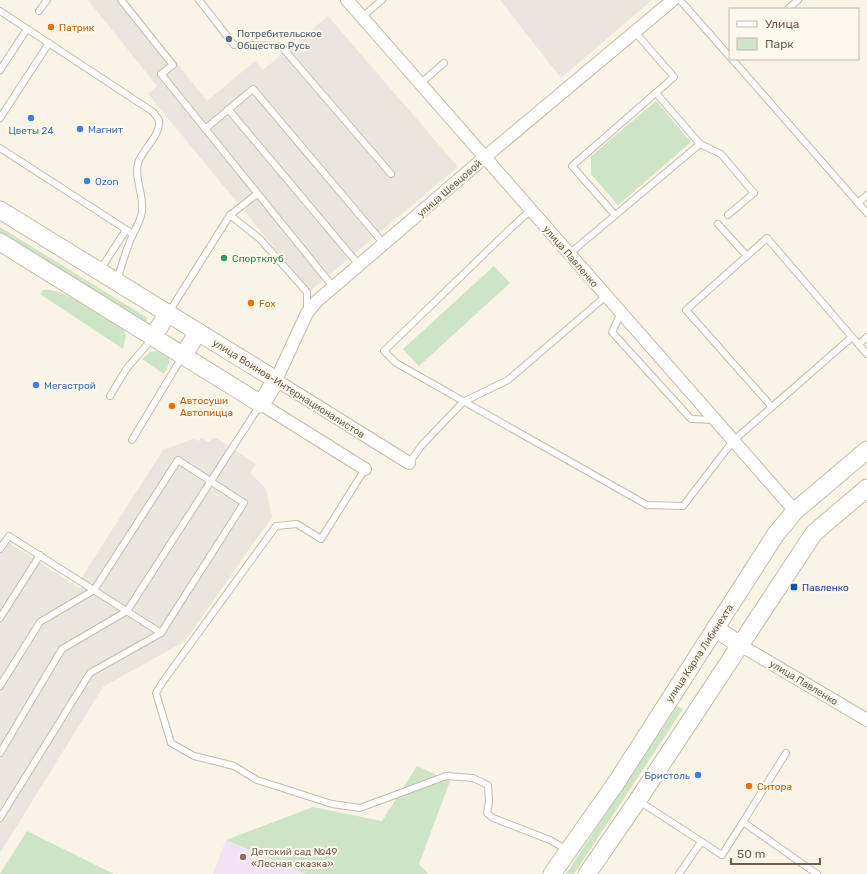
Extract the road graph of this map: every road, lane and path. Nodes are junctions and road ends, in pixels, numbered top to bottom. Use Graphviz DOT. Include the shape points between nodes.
graph roads {
  1 [pos="47,0"];
  2 [pos="121,0"];
  3 [pos="199,0"];
  4 [pos="347,0"];
  5 [pos="382,0"];
  6 [pos="673,0"];
  7 [pos="680,0"];
  8 [pos="798,0"];
  9 [pos="789,8"];
  10 [pos="0,11"];
  11 [pos="39,11"];
  12 [pos="362,17"];
  13 [pos="27,29"];
  14 [pos="635,32"];
  15 [pos="49,43"];
  16 [pos="729,56"];
  17 [pos="733,60"];
  18 [pos="444,64"];
  19 [pos="0,70"];
  20 [pos="420,84"];
  21 [pos="656,93"];
  22 [pos="228,109"];
  23 [pos="0,118"];
  24 [pos="206,128"];
  25 [pos="700,144"];
  26 [pos="0,148"];
  27 [pos="485,157"];
  28 [pos="392,174"];
  29 [pos="257,194"];
  30 [pos="867,195"];
  31 [pos="858,203"];
  32 [pos="0,210"];
  33 [pos="531,210"];
  34 [pos="867,213"];
  35 [pos="230,215"];
  36 [pos="615,215"];
  37 [pos="728,215"];
  38 [pos="718,224"];
  39 [pos="126,230"];
  40 [pos="133,234"];
  41 [pos="0,242"];
  42 [pos="384,244"];
  43 [pos="569,254"];
  44 [pos="746,256"];
  45 [pos="359,265"];
  46 [pos="99,271"];
  47 [pos="117,282"];
  48 [pos="334,288"];
  49 [pos="606,296"];
  50 [pos="307,313"];
  51 [pos="621,313"];
  52 [pos="168,314"];
  53 [pos="198,332"];
  54 [pos="153,337"];
  55 [pos="852,337"];
  56 [pos="867,337"];
  57 [pos="859,344"];
  58 [pos="867,354"];
  59 [pos="183,356"];
  60 [pos="276,380"];
  61 [pos="110,396"];
  62 [pos="463,402"];
  63 [pos="261,404"];
  64 [pos="772,407"];
  65 [pos="715,420"];
  66 [pos="132,440"];
  67 [pos="733,441"];
  68 [pos="867,450"];
  69 [pos="410,463"];
  70 [pos="365,469"];
  71 [pos="211,481"];
  72 [pos="867,488"];
  73 [pos="795,511"];
  74 [pos="0,549"];
  75 [pos="40,555"];
  76 [pos="94,590"];
  77 [pos="127,611"];
  78 [pos="0,618"];
  79 [pos="715,628"];
  80 [pos="161,633"];
  81 [pos="740,645"];
  82 [pos="0,686"];
  83 [pos="867,720"];
  84 [pos="0,753"];
  85 [pos="786,753"];
  86 [pos="638,800"];
  87 [pos="0,818"];
  88 [pos="743,822"];
  89 [pos="701,842"];
  90 [pos="568,851"];
  91 [pos="552,874"];
  92 [pos="587,874"];
  93 [pos="679,874"];
  94 [pos="817,874"];
  1 -- 11 [label="lane"];
  2 -- 24 [label="lane" via="173,65 161,74"];
  3 -- 28 [label="lane" via="234,45 281,46"];
  4 -- 12 [label="street, улица Павленко"];
  5 -- 12 [label="lane"];
  6 -- 14 [label="street, улица Шевцовой"];
  7 -- 16 [label="lane"];
  8 -- 9 [label="lane"];
  10 -- 13 [label="lane"];
  12 -- 20 [label="street, улица Павленко"];
  13 -- 15 [label="lane"];
  13 -- 19 [label="lane"];
  14 -- 21 [label="lane" via="674,77"];
  14 -- 27 [label="street, улица Шевцовой"];
  15 -- 23 [label="lane"];
  15 -- 40 [label="lane" via="153,112 159,120 158,130 138,164 137,176 142,209"];
  17 -- 31 [label="lane"];
  18 -- 20 [label="lane"];
  20 -- 27 [label="street, улица Павленко"];
  21 -- 25 [label="lane"];
  21 -- 36 [label="lane" via="572,166"];
  22 -- 24 [label="lane"];
  22 -- 42 [label="lane" via="253,89"];
  22 -- 45 [label="lane"];
  24 -- 29 [label="lane"];
  25 -- 36 [label="lane"];
  25 -- 37 [label="lane" via="721,154 754,193"];
  26 -- 39 [label="lane"];
  27 -- 33 [label="street, улица Павленко"];
  27 -- 42 [label="street, улица Шевцовой"];
  29 -- 35 [label="lane"];
  29 -- 48 [label="lane"];
  30 -- 31 [label="lane"];
  31 -- 34 [label="lane"];
  32 -- 46 [label="main road, улица Воинов-Интернационалистов"];
  33 -- 43 [label="street, улица Павленко"];
  33 -- 62 [label="lane" via="384,351 396,364"];
  35 -- 50 [label="lane" via="260,239 307,292"];
  35 -- 52 [label="lane"];
  36 -- 43 [label="lane"];
  38 -- 44 [label="lane"];
  39 -- 40 [label="lane"];
  39 -- 46 [label="lane"];
  40 -- 47 [label="lane"];
  41 -- 54 [label="main road"];
  42 -- 45 [label="street, улица Шевцовой"];
  43 -- 49 [label="street, улица Павленко"];
  44 -- 55 [label="lane" via="767,238"];
  44 -- 64 [label="lane" via="686,310"];
  45 -- 48 [label="street, улица Шевцовой"];
  46 -- 47 [label="main road, улица Воинов-Интернационалистов"];
  47 -- 52 [label="main road, улица Воинов-Интернационалистов"];
  48 -- 50 [label="street, улица Шевцовой" via="317,301"];
  49 -- 51 [label="street, улица Павленко"];
  49 -- 62 [label="lane" via="508,380"];
  50 -- 60 [label="street, улица Шевцовой"];
  51 -- 65 [label="street, улица Павленко"];
  51 -- 65 [label="lane" via="612,332 691,419"];
  52 -- 53 [label="main road, улица Воинов-Интернационалистов"];
  52 -- 54 [label="main road"];
  53 -- 59 [label="main road"];
  53 -- 60 [label="main road, улица Воинов-Интернационалистов"];
  54 -- 59 [label="main road"];
  54 -- 61 [label="lane" via="127,368"];
  55 -- 57 [label="lane"];
  55 -- 64 [label="lane"];
  56 -- 57 [label="lane"];
  57 -- 58 [label="lane"];
  59 -- 63 [label="main road"];
  59 -- 66 [label="lane"];
  60 -- 63 [label="main road, улица Шевцовой"];
  60 -- 69 [label="street, улица Воинов-Интернационалистов"];
  62 -- 67 [label="lane" via="647,505 683,506"];
  62 -- 69 [label="lane" via="422,445"];
  63 -- 70 [label="street"];
  63 -- 71 [label="lane"];
  64 -- 67 [label="lane"];
  65 -- 67 [label="street, улица Павленко"];
  67 -- 73 [label="street, улица Павленко"];
  68 -- 73 [label="main road, улица Карла Либкнехта"];
  70 -- 90 [label="lane" via="321,538 297,524 276,526 162,683 156,693 171,743 194,756 234,766 257,780 332,804 360,808 446,776 473,778 488,785 487,813 493,818 550,840"];
  71 -- 76 [label="lane" via="178,460"];
  71 -- 77 [label="lane"];
  71 -- 80 [label="lane" via="244,503"];
  72 -- 81 [label="main road" via="814,533"];
  73 -- 79 [label="main road, улица Карла Либкнехта" via="776,534"];
  74 -- 75 [label="lane" via="9,536"];
  75 -- 76 [label="lane"];
  75 -- 78 [label="lane"];
  76 -- 77 [label="lane"];
  76 -- 82 [label="lane" via="40,622"];
  77 -- 80 [label="lane"];
  77 -- 84 [label="lane" via="62,649"];
  79 -- 81 [label="main road"];
  79 -- 90 [label="main road, улица Карла Либкнехта" via="616,783"];
  80 -- 87 [label="lane" via="90,673"];
  81 -- 83 [label="street, улица Павленко"];
  81 -- 86 [label="main road"];
  85 -- 88 [label="lane"];
  86 -- 89 [label="lane"];
  86 -- 92 [label="main road"];
  88 -- 89 [label="lane" via="722,855"];
  88 -- 94 [label="lane"];
  89 -- 93 [label="lane"];
  90 -- 91 [label="main road, улица Карла Либкнехта"];
}
